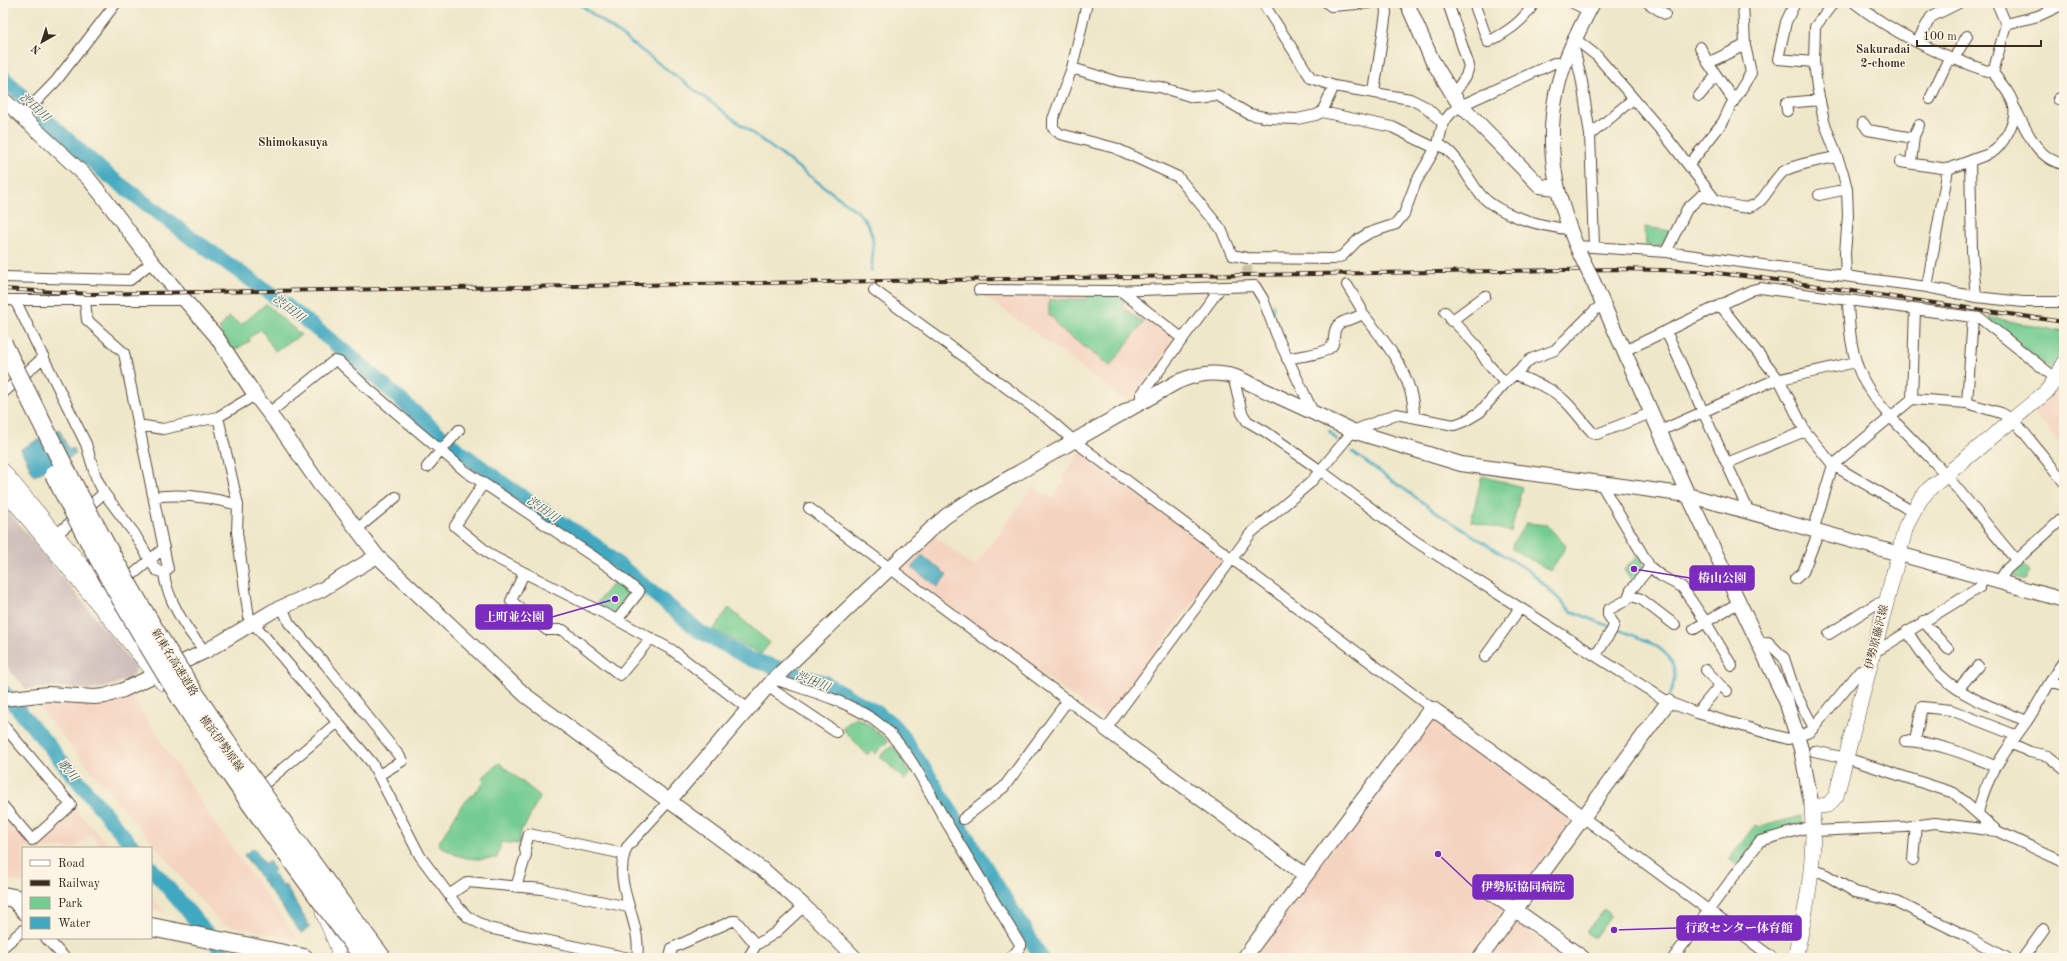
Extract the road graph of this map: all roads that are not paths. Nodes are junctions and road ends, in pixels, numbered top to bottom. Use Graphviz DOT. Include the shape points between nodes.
graph roads {
  1 [pos="116,3"];
  2 [pos="1087,3"];
  3 [pos="1263,3"];
  4 [pos="1327,3"];
  5 [pos="1370,3"];
  6 [pos="1385,3"];
  7 [pos="1407,3"];
  8 [pos="1448,3"];
  9 [pos="1474,3"];
  10 [pos="1534,3"];
  11 [pos="1573,3"];
  12 [pos="1743,3"];
  13 [pos="1795,3"];
  14 [pos="1833,3"];
  15 [pos="1855,3"];
  16 [pos="1959,3"];
  17 [pos="1997,3"];
  18 [pos="1654,4"];
  19 [pos="2062,4"];
  20 [pos="1591,7"];
  21 [pos="1665,14"];
  22 [pos="2006,24"];
  23 [pos="1967,36"];
  24 [pos="1916,42"];
  25 [pos="1573,44"];
  26 [pos="1745,46"];
  27 [pos="1700,47"];
  28 [pos="1951,59"];
  29 [pos="1708,62"];
  30 [pos="1814,62"];
  31 [pos="1565,63"];
  32 [pos="1072,68"];
  33 [pos="1993,73"];
  34 [pos="1716,76"];
  35 [pos="1334,86"];
  36 [pos="1374,92"];
  37 [pos="1699,96"];
  38 [pos="3,99"];
  39 [pos="1633,99"];
  40 [pos="1930,99"];
  41 [pos="1456,100"];
  42 [pos="1820,100"];
  43 [pos="1734,101"];
  44 [pos="1786,103"];
  45 [pos="2015,108"];
  46 [pos="1322,112"];
  47 [pos="23,115"];
  48 [pos="1885,122"];
  49 [pos="1443,123"];
  50 [pos="1863,123"];
  51 [pos="1919,125"];
  52 [pos="1883,133"];
  53 [pos="1590,135"];
  54 [pos="1913,138"];
  55 [pos="1436,146"];
  56 [pos="1836,157"];
  57 [pos="1970,161"];
  58 [pos="1900,162"];
  59 [pos="1911,163"];
  60 [pos="2064,163"];
  61 [pos="1689,165"];
  62 [pos="1948,169"];
  63 [pos="1556,188"];
  64 [pos="1847,189"];
  65 [pos="1819,195"];
  66 [pos="1714,198"];
  67 [pos="1569,229"];
  68 [pos="1594,246"];
  69 [pos="1579,250"];
  70 [pos="1666,252"];
  71 [pos="152,262"];
  72 [pos="4,275"];
  73 [pos="1846,276"];
  74 [pos="1347,285"];
  75 [pos="1221,287"];
  76 [pos="1927,288"];
  77 [pos="874,290"];
  78 [pos="979,290"];
  79 [pos="1121,291"];
  80 [pos="1485,296"];
  81 [pos="1976,297"];
  82 [pos="3,300"];
  83 [pos="15,300"];
  84 [pos="186,300"];
  85 [pos="85,301"];
  86 [pos="1848,301"];
  87 [pos="2064,302"];
  88 [pos="1603,305"];
  89 [pos="1720,305"];
  90 [pos="1915,310"];
  91 [pos="1362,313"];
  92 [pos="1973,317"];
  93 [pos="1666,331"];
  94 [pos="1183,339"];
  95 [pos="3,344"];
  96 [pos="1624,351"];
  97 [pos="44,357"];
  98 [pos="1287,359"];
  99 [pos="1856,362"];
  100 [pos="2064,364"];
  101 [pos="3,372"];
  102 [pos="1515,374"];
  103 [pos="1236,377"];
  104 [pos="1780,381"];
  105 [pos="2060,382"];
  106 [pos="1505,383"];
  107 [pos="3,392"];
  108 [pos="255,396"];
  109 [pos="1912,399"];
  110 [pos="1143,402"];
  111 [pos="1967,403"];
  112 [pos="1313,412"];
  113 [pos="1704,412"];
  114 [pos="269,413"];
  115 [pos="1651,413"];
  116 [pos="1414,416"];
  117 [pos="1892,416"];
  118 [pos="218,417"];
  119 [pos="2014,420"];
  120 [pos="138,424"];
  121 [pos="459,430"];
  122 [pos="1353,431"];
  123 [pos="1660,431"];
  124 [pos="1805,431"];
  125 [pos="1074,441"];
  126 [pos="443,450"];
  127 [pos="1728,464"];
  128 [pos="1833,465"];
  129 [pos="428,467"];
  130 [pos="3,471"];
  131 [pos="1321,471"];
  132 [pos="1946,476"];
  133 [pos="1600,482"];
  134 [pos="2064,482"];
  135 [pos="483,484"];
  136 [pos="3,488"];
  137 [pos="104,493"];
  138 [pos="1688,495"];
  139 [pos="154,497"];
  140 [pos="396,497"];
  141 [pos="238,506"];
  142 [pos="809,508"];
  143 [pos="1750,512"];
  144 [pos="1913,512"];
  145 [pos="2064,517"];
  146 [pos="357,529"];
  147 [pos="1815,532"];
  148 [pos="56,535"];
  149 [pos="164,548"];
  150 [pos="1897,554"];
  151 [pos="377,556"];
  152 [pos="1231,558"];
  153 [pos="150,560"];
  154 [pos="2016,561"];
  155 [pos="1650,567"];
  156 [pos="889,568"];
  157 [pos="164,573"];
  158 [pos="524,573"];
  159 [pos="1983,578"];
  160 [pos="1795,579"];
  161 [pos="1998,582"];
  162 [pos="1629,595"];
  163 [pos="108,596"];
  164 [pos="2064,600"];
  165 [pos="1885,602"];
  166 [pos="1738,603"];
  167 [pos="282,607"];
  168 [pos="1520,608"];
  169 [pos="617,620"];
  170 [pos="1705,621"];
  171 [pos="1922,621"];
  172 [pos="252,624"];
  173 [pos="1675,625"];
  174 [pos="1694,629"];
  175 [pos="1907,632"];
  176 [pos="1829,634"];
  177 [pos="651,638"];
  178 [pos="200,645"];
  179 [pos="1759,646"];
  180 [pos="1873,648"];
  181 [pos="1948,649"];
  182 [pos="1596,655"];
  183 [pos="1485,657"];
  184 [pos="2064,661"];
  185 [pos="1732,666"];
  186 [pos="1978,666"];
  187 [pos="1706,670"];
  188 [pos="163,672"];
  189 [pos="1867,673"];
  190 [pos="773,680"];
  191 [pos="2052,682"];
  192 [pos="2064,685"];
  193 [pos="1959,688"];
  194 [pos="3,699"];
  195 [pos="1068,700"];
  196 [pos="1668,702"];
  197 [pos="748,708"];
  198 [pos="1433,709"];
  199 [pos="1698,712"];
  200 [pos="2027,721"];
  201 [pos="338,722"];
  202 [pos="3,725"];
  203 [pos="1813,726"];
  204 [pos="1106,729"];
  205 [pos="836,732"];
  206 [pos="1798,736"];
  207 [pos="2013,739"];
  208 [pos="1814,751"];
  209 [pos="1846,758"];
  210 [pos="1995,766"];
  211 [pos="2064,769"];
  212 [pos="379,775"];
  213 [pos="256,791"];
  214 [pos="669,800"];
  215 [pos="3,806"];
  216 [pos="1812,807"];
  217 [pos="1978,813"];
  218 [pos="1584,818"];
  219 [pos="963,819"];
  220 [pos="1916,825"];
  221 [pos="1814,828"];
  222 [pos="1997,831"];
  223 [pos="624,854"];
  224 [pos="1913,860"];
  225 [pos="2064,862"];
  226 [pos="1812,870"];
  227 [pos="1305,875"];
  228 [pos="1483,886"];
  229 [pos="516,887"];
  230 [pos="449,895"];
  231 [pos="9,896"];
  232 [pos="804,906"];
  233 [pos="628,907"];
  234 [pos="1516,909"];
  235 [pos="1709,910"];
  236 [pos="22,913"];
  237 [pos="152,927"];
  238 [pos="2044,929"];
  239 [pos="22,931"];
  240 [pos="47,939"];
  241 [pos="756,945"];
  242 [pos="3,947"];
  243 [pos="65,958"];
  244 [pos="304,958"];
  245 [pos="338,958"];
  246 [pos="352,958"];
  247 [pos="364,958"];
  248 [pos="382,958"];
  249 [pos="629,958"];
  250 [pos="637,958"];
  251 [pos="670,958"];
  252 [pos="748,958"];
  253 [pos="855,958"];
  254 [pos="1011,958"];
  255 [pos="1244,958"];
  256 [pos="1480,958"];
  257 [pos="1583,958"];
  258 [pos="1676,958"];
  259 [pos="1773,958"];
  260 [pos="1795,958"];
  261 [pos="2007,958"];
  262 [pos="2023,958"];
  1 -- 47 [label="street" via="56,81"];
  2 -- 32 [label="street"];
  3 -- 35 [label="street" via="1311,78"];
  4 -- 5 [label="street" via="1331,6"];
  6 -- 36 [label="street" via="1386,13"];
  7 -- 41 [label="street" via="1432,60"];
  8 -- 41 [label="street" via="1469,66"];
  9 -- 10 [label="street" via="1488,42 1513,28"];
  11 -- 20 [label="street"];
  12 -- 26 [label="street"];
  13 -- 30 [label="street" via="1786,22 1778,59"];
  14 -- 30 [label="street" via="1815,27"];
  15 -- 24 [label="street"];
  16 -- 24 [label="street" via="1930,17"];
  17 -- 22 [label="street"];
  18 -- 21 [label="street"];
  19 -- 22 [label="street" via="2038,16"];
  20 -- 25 [label="street"];
  22 -- 33 [label="street"];
  23 -- 28 [label="street"];
  24 -- 28 [label="street"];
  25 -- 31 [label="street"];
  25 -- 39 [label="street" via="1597,56"];
  25 -- 53 [label="street"];
  26 -- 29 [label="street"];
  26 -- 43 [label="street" via="1751,73"];
  27 -- 29 [label="street"];
  28 -- 33 [label="street"];
  28 -- 40 [label="street"];
  29 -- 34 [label="street"];
  30 -- 42 [label="street"];
  31 -- 41 [label="street" via="1554,63"];
  31 -- 63 [label="street" via="1557,87 1552,126"];
  32 -- 46 [label="street" via="1118,82 1160,87 1193,97 1217,95 1249,114 1269,118 1297,119"];
  32 -- 55 [label="street" via="1053,120 1053,128 1060,134 1115,148 1178,177 1221,229 1232,255 1247,262 1334,259 1342,256 1369,233 1396,224 1404,214 1416,182"];
  33 -- 45 [label="street"];
  34 -- 37 [label="street"];
  34 -- 43 [label="street"];
  35 -- 36 [label="street"];
  35 -- 46 [label="street"];
  36 -- 49 [label="street" via="1410,99 1426,107"];
  38 -- 47 [label="street"];
  39 -- 53 [label="street"];
  39 -- 61 [label="street"];
  41 -- 49 [label="street" via="1451,113"];
  41 -- 63 [label="street" via="1540,186"];
  42 -- 44 [label="street"];
  42 -- 56 [label="street"];
  43 -- 61 [label="street" via="1723,122"];
  45 -- 57 [label="street" via="2011,126 1997,148"];
  45 -- 60 [label="street" via="2035,145 2046,158 2055,163"];
  46 -- 55 [label="street" via="1392,127"];
  47 -- 71 [label="street" via="88,178"];
  48 -- 52 [label="street"];
  49 -- 55 [label="street"];
  50 -- 52 [label="street" via="1868,130"];
  51 -- 54 [label="street"];
  52 -- 54 [label="street"];
  53 -- 68 [label="street"];
  54 -- 59 [label="street"];
  55 -- 67 [label="street" via="1444,147 1460,164 1478,192 1498,208 1508,214"];
  56 -- 64 [label="street"];
  56 -- 66 [label="street" via="1787,170 1756,204 1750,207 1743,208"];
  57 -- 62 [label="street"];
  57 -- 81 [label="street"];
  58 -- 59 [label="street"];
  59 -- 62 [label="street"];
  61 -- 66 [label="street"];
  62 -- 76 [label="street"];
  63 -- 67 [label="street"];
  64 -- 65 [label="street"];
  64 -- 73 [label="street"];
  66 -- 70 [label="street" via="1701,196 1687,209"];
  67 -- 69 [label="street"];
  68 -- 69 [label="street"];
  68 -- 70 [label="street"];
  69 -- 88 [label="street, bridge"];
  70 -- 73 [label="street"];
  71 -- 72 [label="street" via="130,280"];
  71 -- 84 [label="street"];
  73 -- 76 [label="street"];
  74 -- 91 [label="street"];
  75 -- 79 [label="street"];
  75 -- 94 [label="street"];
  75 -- 98 [label="street" via="1248,282 1255,286 1263,299"];
  76 -- 81 [label="street"];
  77 -- 125 [label="street"];
  78 -- 79 [label="street"];
  79 -- 94 [label="street"];
  80 -- 106 [label="street" via="1448,316 1476,345"];
  81 -- 87 [label="street" via="2023,302"];
  82 -- 83 [label="street"];
  83 -- 85 [label="street"];
  83 -- 97 [label="street"];
  84 -- 85 [label="street"];
  84 -- 108 [label="street" via="216,336"];
  85 -- 120 [label="street" via="87,320 124,353"];
  86 -- 89 [label="street" via="1760,288"];
  86 -- 90 [label="street"];
  86 -- 99 [label="street"];
  88 -- 96 [label="street"];
  88 -- 102 [label="street" via="1555,350 1531,359"];
  89 -- 93 [label="street"];
  89 -- 104 [label="street"];
  90 -- 92 [label="street"];
  90 -- 109 [label="street"];
  91 -- 98 [label="street" via="1353,320 1337,325 1334,330 1334,341 1324,352"];
  91 -- 116 [label="street" via="1389,347 1401,370 1414,401"];
  92 -- 105 [label="street" via="1980,318"];
  92 -- 111 [label="street"];
  93 -- 96 [label="street"];
  93 -- 113 [label="street"];
  94 -- 110 [label="street" via="1142,396"];
  95 -- 248 [label="highway, 新東名高速道路, bridge" via="75,488 190,687 262,794"];
  96 -- 115 [label="street"];
  97 -- 107 [label="street"];
  97 -- 137 [label="street" via="89,450 96,477"];
  98 -- 112 [label="street"];
  99 -- 104 [label="street"];
  99 -- 117 [label="street" via="1871,392"];
  100 -- 105 [label="main road, 伊勢原藤沢線"];
  101 -- 247 [label="highway, 新東名高速道路, bridge" via="102,566 177,693 237,784"];
  102 -- 106 [label="street"];
  102 -- 115 [label="street" via="1560,396 1592,432 1597,434"];
  103 -- 110 [label="street" via="1214,373 1194,375"];
  103 -- 112 [label="street"];
  103 -- 131 [label="street" via="1235,384 1244,418"];
  104 -- 113 [label="street" via="1772,382"];
  104 -- 124 [label="street"];
  105 -- 119 [label="main road, 伊勢原藤沢線"];
  106 -- 116 [label="street" via="1480,412 1465,422 1454,425"];
  108 -- 114 [label="street"];
  108 -- 118 [label="street"];
  109 -- 111 [label="street"];
  109 -- 117 [label="street"];
  110 -- 125 [label="street"];
  111 -- 119 [label="street" via="2001,413"];
  112 -- 122 [label="street"];
  113 -- 123 [label="street"];
  113 -- 127 [label="street"];
  114 -- 126 [label="street" via="334,361 339,362"];
  114 -- 146 [label="street" via="320,485"];
  115 -- 123 [label="street"];
  116 -- 122 [label="street" via="1396,414"];
  117 -- 128 [label="street"];
  117 -- 132 [label="street"];
  118 -- 120 [label="street" via="163,429"];
  118 -- 141 [label="street"];
  119 -- 132 [label="main road, 伊勢原藤沢線"];
  119 -- 134 [label="street"];
  120 -- 139 [label="street"];
  121 -- 126 [label="street"];
  122 -- 131 [label="street"];
  122 -- 133 [label="street" via="1461,464"];
  123 -- 138 [label="street"];
  124 -- 127 [label="street"];
  124 -- 128 [label="street"];
  125 -- 152 [label="street"];
  125 -- 156 [label="street" via="946,516"];
  126 -- 129 [label="street"];
  126 -- 135 [label="street"];
  127 -- 143 [label="street"];
  128 -- 144 [label="street"];
  128 -- 147 [label="street"];
  130 -- 148 [label="main road, 横浜伊勢原線"];
  131 -- 152 [label="street" via="1297,496 1250,533"];
  131 -- 168 [label="street" via="1415,541"];
  132 -- 144 [label="main road, 伊勢原藤沢線" via="1930,489"];
  132 -- 154 [label="street"];
  133 -- 138 [label="street"];
  133 -- 155 [label="street"];
  135 -- 158 [label="street" via="455,526 492,556"];
  135 -- 169 [label="street" via="609,567 639,592"];
  136 -- 188 [label="main road, 横浜伊勢原線"];
  137 -- 148 [label="street"];
  137 -- 153 [label="street" via="134,533"];
  138 -- 143 [label="street"];
  138 -- 166 [label="street"];
  139 -- 141 [label="street" via="173,494 196,496 214,498"];
  139 -- 149 [label="street"];
  140 -- 146 [label="street"];
  141 -- 172 [label="street" via="237,532 247,610"];
  142 -- 156 [label="street"];
  143 -- 147 [label="street"];
  144 -- 150 [label="main road, 伊勢原藤沢線"];
  145 -- 154 [label="street"];
  146 -- 151 [label="street"];
  147 -- 150 [label="street"];
  147 -- 160 [label="street" via="1803,572"];
  148 -- 163 [label="main road, 横浜伊勢原線"];
  149 -- 153 [label="street"];
  149 -- 157 [label="street" via="168,569"];
  150 -- 159 [label="street"];
  150 -- 165 [label="main road, 伊勢原藤沢線"];
  151 -- 167 [label="street" via="328,586"];
  151 -- 214 [label="street" via="525,695"];
  152 -- 198 [label="street"];
  152 -- 204 [label="street"];
  153 -- 157 [label="street" via="158,572"];
  153 -- 163 [label="street"];
  154 -- 161 [label="street"];
  155 -- 162 [label="street"];
  155 -- 170 [label="street" via="1682,587"];
  156 -- 190 [label="street"];
  156 -- 195 [label="street"];
  157 -- 178 [label="street" via="167,589 184,626"];
  158 -- 169 [label="street"];
  158 -- 177 [label="street" via="511,601 547,630 563,630 620,675"];
  159 -- 161 [label="street"];
  159 -- 171 [label="street" via="1980,586"];
  161 -- 164 [label="street"];
  162 -- 173 [label="street" via="1641,599"];
  162 -- 182 [label="street" via="1627,600 1608,610 1613,627"];
  163 -- 188 [label="main road, 横浜伊勢原線"];
  165 -- 176 [label="street" via="1876,604"];
  165 -- 180 [label="main road, 伊勢原藤沢線"];
  166 -- 170 [label="street"];
  166 -- 179 [label="street"];
  167 -- 172 [label="street"];
  167 -- 212 [label="street" via="289,623 400,757 402,761"];
  168 -- 182 [label="street"];
  168 -- 183 [label="street"];
  169 -- 177 [label="street"];
  170 -- 174 [label="street"];
  170 -- 185 [label="street"];
  171 -- 175 [label="street"];
  171 -- 181 [label="street"];
  172 -- 188 [label="street" via="221,643"];
  172 -- 201 [label="street"];
  175 -- 180 [label="street" via="1880,649"];
  175 -- 193 [label="street" via="1928,662 1941,676"];
  177 -- 197 [label="street" via="672,650"];
  179 -- 203 [label="street" via="1768,642 1784,658 1795,692"];
  179 -- 206 [label="street" via="1786,701"];
  180 -- 189 [label="main road, 伊勢原藤沢線"];
  182 -- 196 [label="street"];
  184 -- 191 [label="street"];
  186 -- 193 [label="street"];
  187 -- 199 [label="street" via="1723,688"];
  188 -- 194 [label="street" via="105,696 48,694"];
  188 -- 213 [label="main road, 横浜伊勢原線"];
  188 -- 245 [label="main road, 横浜伊勢原線" via="305,878 330,924 338,948"];
  189 -- 203 [label="street" via="1860,671"];
  189 -- 209 [label="main road, 伊勢原藤沢線"];
  190 -- 197 [label="street"];
  190 -- 205 [label="street"];
  190 -- 254 [label="street" via="827,696 874,720 902,749 1021,946"];
  191 -- 192 [label="street"];
  191 -- 200 [label="street"];
  193 -- 200 [label="street" via="1978,701"];
  195 -- 204 [label="street"];
  195 -- 219 [label="street" via="1004,787"];
  196 -- 199 [label="street"];
  196 -- 218 [label="street"];
  197 -- 214 [label="street"];
  198 -- 218 [label="street"];
  198 -- 227 [label="street"];
  199 -- 206 [label="street" via="1788,739"];
  200 -- 207 [label="street"];
  201 -- 212 [label="street"];
  201 -- 213 [label="street"];
  202 -- 215 [label="street" via="71,805 32,840"];
  203 -- 206 [label="street" via="1810,732"];
  204 -- 227 [label="street"];
  206 -- 216 [label="street"];
  207 -- 210 [label="street"];
  207 -- 210 [label="street" via="1951,710 1922,706 1910,741 1957,750"];
  207 -- 211 [label="street" via="2030,752 2048,756"];
  208 -- 209 [label="street"];
  209 -- 216 [label="main road, 伊勢原藤沢線" via="1836,796 1828,804"];
  209 -- 217 [label="street" via="1954,793"];
  210 -- 217 [label="street"];
  212 -- 230 [label="street" via="420,856"];
  213 -- 246 [label="main road, 横浜伊勢原線" via="313,872 341,921 352,950"];
  214 -- 223 [label="street" via="627,847"];
  214 -- 232 [label="street" via="767,873"];
  216 -- 221 [label="main road"];
  217 -- 222 [label="street"];
  218 -- 234 [label="street"];
  218 -- 235 [label="street"];
  220 -- 221 [label="street"];
  220 -- 222 [label="street" via="1935,823"];
  220 -- 224 [label="street"];
  221 -- 226 [label="main road"];
  221 -- 235 [label="street" via="1760,841"];
  222 -- 225 [label="street"];
  223 -- 229 [label="street" via="529,834 526,855"];
  223 -- 233 [label="street" via="621,881"];
  226 -- 260 [label="main road" via="1809,897"];
  226 -- 261 [label="street" via="1823,873 1855,892 1903,905"];
  227 -- 255 [label="street"];
  228 -- 234 [label="street"];
  229 -- 230 [label="street" via="468,882"];
  229 -- 233 [label="street"];
  230 -- 249 [label="street" via="468,917 488,928"];
  231 -- 236 [label="street"];
  232 -- 241 [label="street" via="775,933"];
  232 -- 253 [label="street"];
  233 -- 250 [label="street" via="637,933"];
  234 -- 256 [label="street"];
  234 -- 257 [label="street"];
  235 -- 258 [label="street" via="1674,957"];
  235 -- 259 [label="street"];
  237 -- 244 [label="highway"];
  238 -- 262 [label="street"];
  239 -- 242 [label="street"];
  240 -- 243 [label="street"];
  241 -- 251 [label="street" via="736,921 732,921 672,948"];
  241 -- 252 [label="street"];
}
